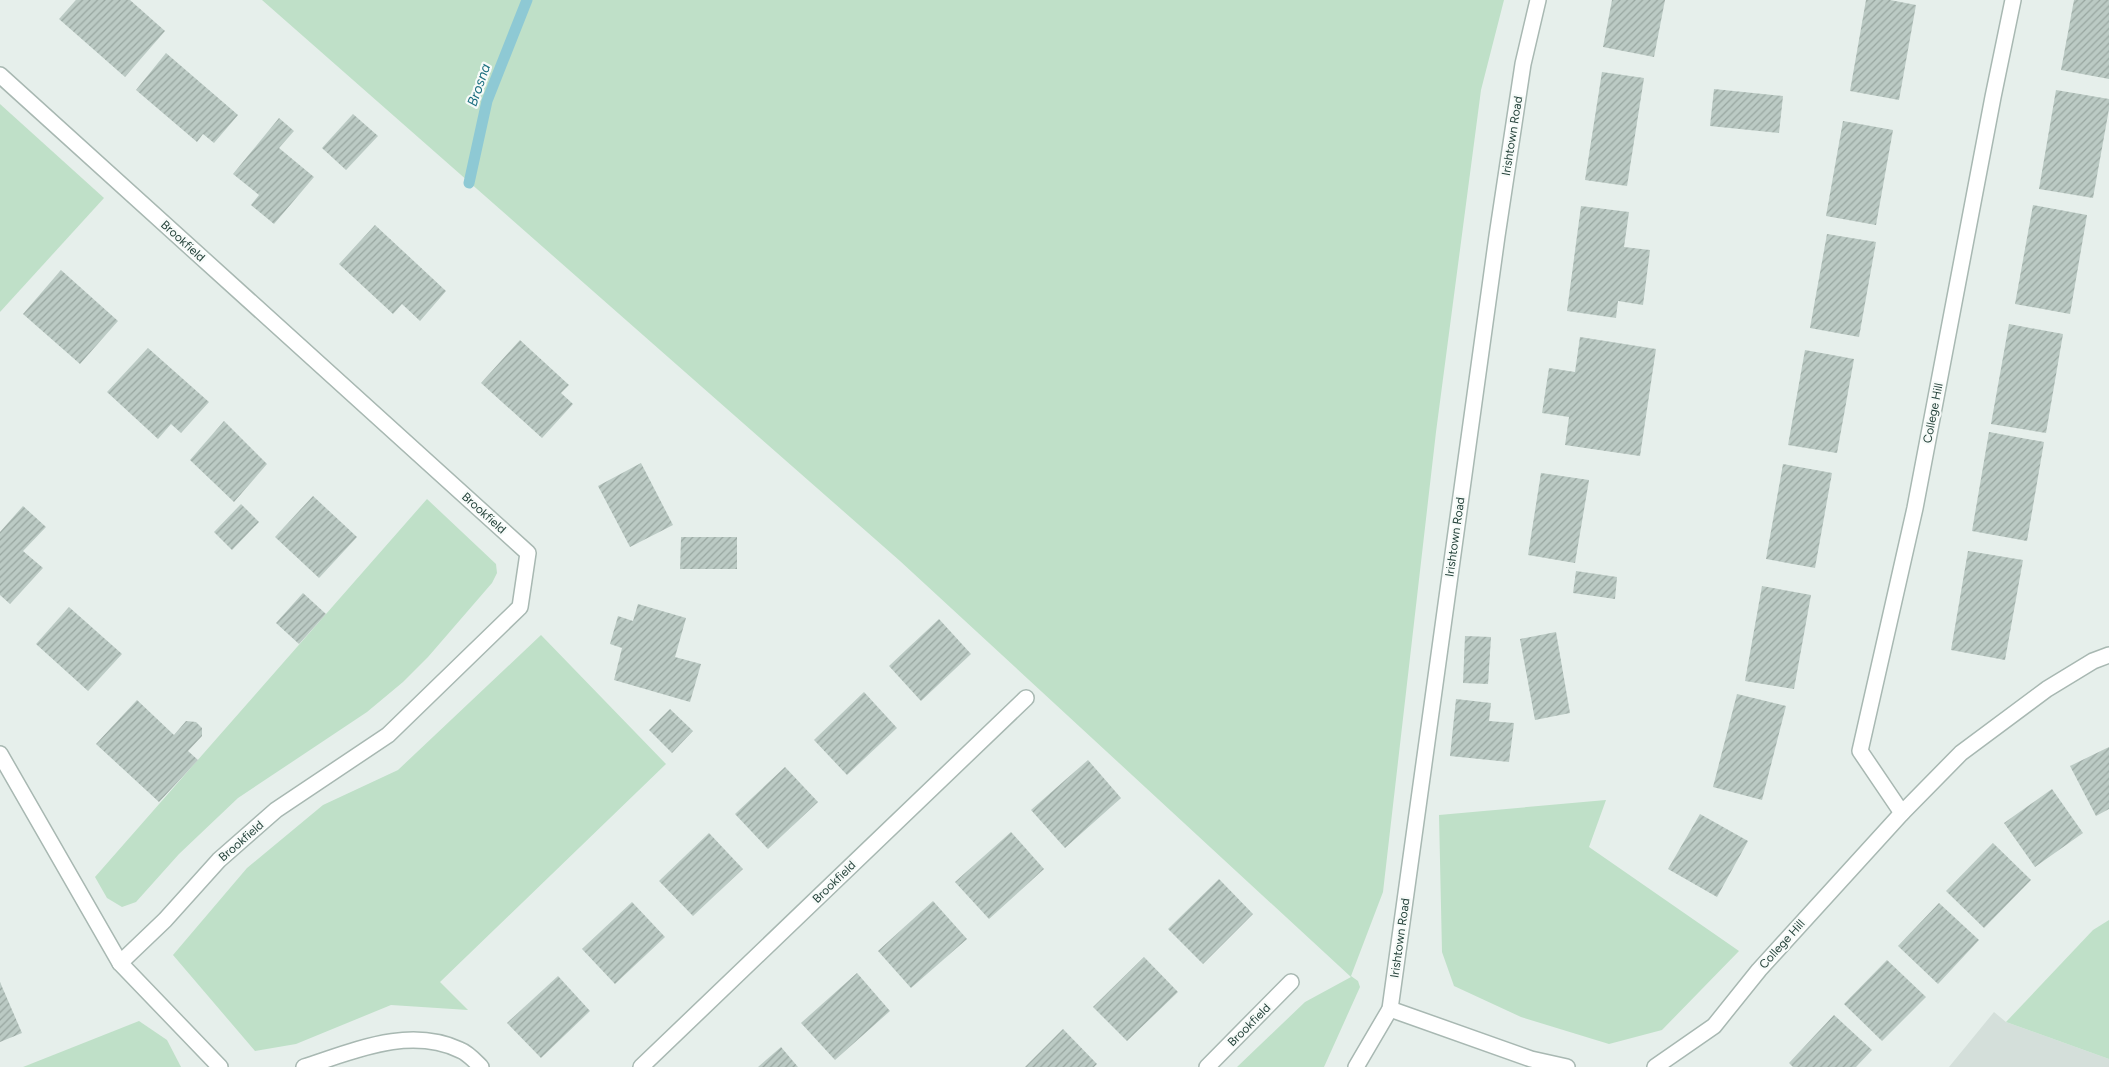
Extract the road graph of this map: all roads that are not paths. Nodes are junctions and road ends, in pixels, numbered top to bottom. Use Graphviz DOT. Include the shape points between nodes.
graph roads {
  1 [pos="1538,0"];
  2 [pos="2013,0"];
  3 [pos="0,75"];
  4 [pos="2109,655"];
  5 [pos="1026,698"];
  6 [pos="0,754"];
  7 [pos="1902,813"];
  8 [pos="120,963"];
  9 [pos="1291,982"];
  10 [pos="1390,1009"];
  11 [pos="220,1067"];
  12 [pos="304,1067"];
  13 [pos="481,1067"];
  14 [pos="641,1067"];
  15 [pos="1206,1067"];
  16 [pos="1356,1067"];
  17 [pos="1567,1067"];
  18 [pos="1655,1067"];
  1 -- 10 [label="street, Irishtown Road" via="1523,64 1497,236"];
  2 -- 7 [label="street, College Hill" via="1915,508 1860,750"];
  3 -- 8 [label="street, Brookfield" via="528,553 520,606 388,735 276,810 219,860 165,920"];
  4 -- 7 [label="street, College Hill" via="2092,661 2047,689 1961,753"];
  5 -- 14 [label="street, Brookfield"];
  6 -- 8 [label="street"];
  7 -- 18 [label="street, College Hill" via="1758,970 1714,1026"];
  8 -- 11 [label="street"];
  9 -- 15 [label="street, Brookfield"];
  10 -- 16 [label="street, Irishtown Road"];
  10 -- 17 [label="street" via="1531,1059"];
  12 -- 13 [label="street" via="384,1042 432,1040 462,1050"];
}
